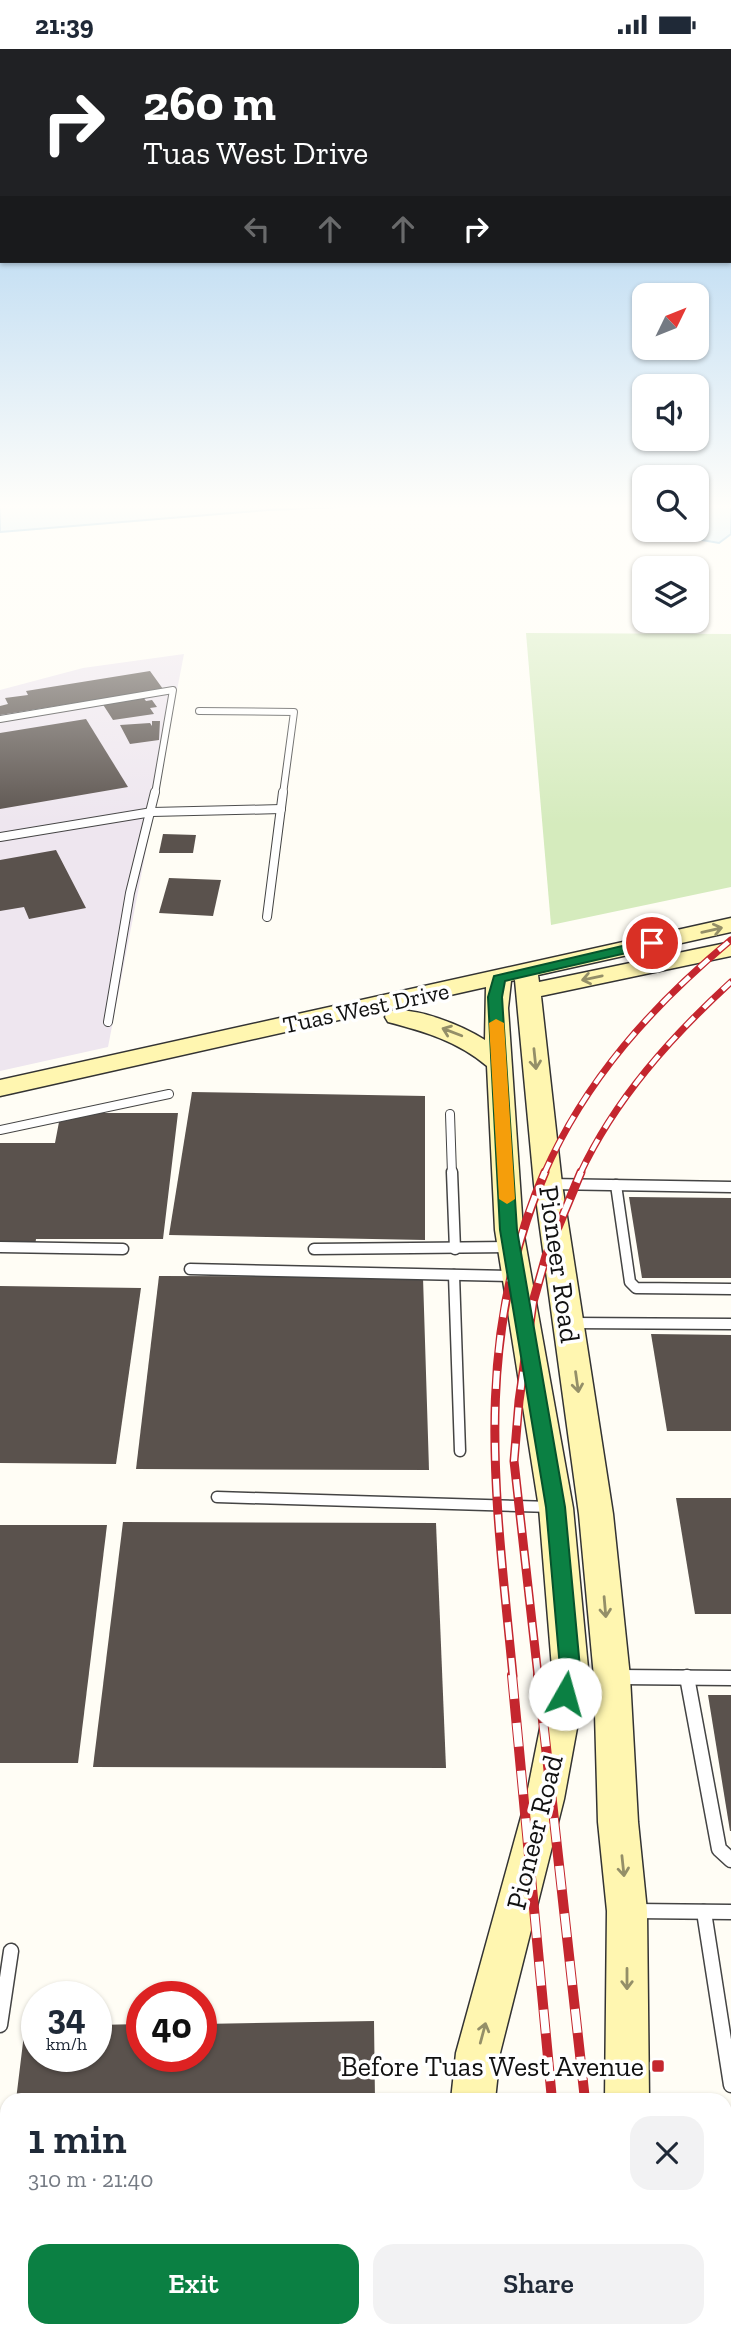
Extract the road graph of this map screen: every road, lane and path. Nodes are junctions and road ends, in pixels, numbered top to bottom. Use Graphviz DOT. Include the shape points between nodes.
graph roads {
  1 [pos="199,711"];
  2 [pos="0,719"];
  3 [pos="281,809"];
  4 [pos="152,812"];
  5 [pos="0,837"];
  6 [pos="267,917"];
  7 [pos="731,925"];
  8 [pos="731,949"];
  9 [pos="527,982"];
  10 [pos="497,988"];
  11 [pos="397,1017"];
  12 [pos="108,1022"];
  13 [pos="498,1063"];
  14 [pos="0,1087"];
  15 [pos="169,1094"];
  16 [pos="0,1100"];
  17 [pos="450,1114"];
  18 [pos="0,1130"];
  19 [pos="548,1184"];
  20 [pos="616,1185"];
  21 [pos="731,1187"];
  22 [pos="0,1247"];
  23 [pos="123,1249"];
  24 [pos="314,1249"];
  25 [pos="455,1249"];
  26 [pos="514,1262"];
  27 [pos="190,1269"];
  28 [pos="454,1275"];
  29 [pos="731,1289"];
  30 [pos="568,1323"];
  31 [pos="731,1324"];
  32 [pos="460,1451"];
  33 [pos="217,1497"];
  34 [pos="556,1507"];
  35 [pos="612,1677"];
  36 [pos="687,1677"];
  37 [pos="731,1678"];
  38 [pos="731,1860"];
  39 [pos="627,1911"];
  40 [pos="704,1912"];
  41 [pos="731,1912"];
  42 [pos="11,1951"];
  43 [pos="0,2025"];
  44 [pos="731,2085"];
  45 [pos="474,2093"];
  46 [pos="627,2093"];
  1 -- 3 [label="lane" via="294,712"];
  2 -- 4 [label="lane" via="173,690"];
  3 -- 4 [label="lane"];
  3 -- 6 [label="lane"];
  4 -- 5 [label="lane"];
  4 -- 12 [label="lane" via="130,893"];
  9 -- 7 [label="street, Tuas West Drive, one-way"];
  8 -- 9 [label="street, Tuas West Drive, one-way"];
  9 -- 10 [label="street, Tuas West Drive"];
  9 -- 19 [label="street, Pioneer Road, one-way"];
  10 -- 11 [label="street, Tuas West Drive"];
  10 -- 13 [label="street, Pioneer Road"];
  10 -- 14 [label="street, Tuas West Drive"];
  13 -- 11 [label="street, one-way" via="454,1031"];
  11 -- 16 [label="street, Tuas West Drive"];
  13 -- 26 [label="street, Pioneer Road"];
  15 -- 18 [label="lane"];
  17 -- 25 [label="lane"];
  19 -- 20 [label="lane"];
  19 -- 30 [label="street, Pioneer Road"];
  20 -- 21 [label="lane"];
  20 -- 29 [label="lane" via="630,1282 636,1288"];
  22 -- 23 [label="lane"];
  24 -- 25 [label="lane"];
  25 -- 26 [label="lane"];
  26 -- 28 [label="lane"];
  26 -- 34 [label="street, Pioneer Road"];
  27 -- 28 [label="lane"];
  28 -- 32 [label="lane"];
  30 -- 31 [label="lane"];
  30 -- 35 [label="street, Pioneer Road, one-way" via="596,1514"];
  33 -- 34 [label="lane"];
  45 -- 34 [label="street, Pioneer Road, one-way" via="478,2053 545,1799 570,1668"];
  35 -- 36 [label="lane"];
  35 -- 39 [label="street, Pioneer Road, one-way"];
  36 -- 37 [label="lane"];
  36 -- 38 [label="lane" via="719,1849"];
  39 -- 40 [label="lane"];
  39 -- 46 [label="street, Pioneer Road, one-way"];
  40 -- 41 [label="lane"];
  40 -- 44 [label="lane"];
  42 -- 43 [label="lane"];
}
